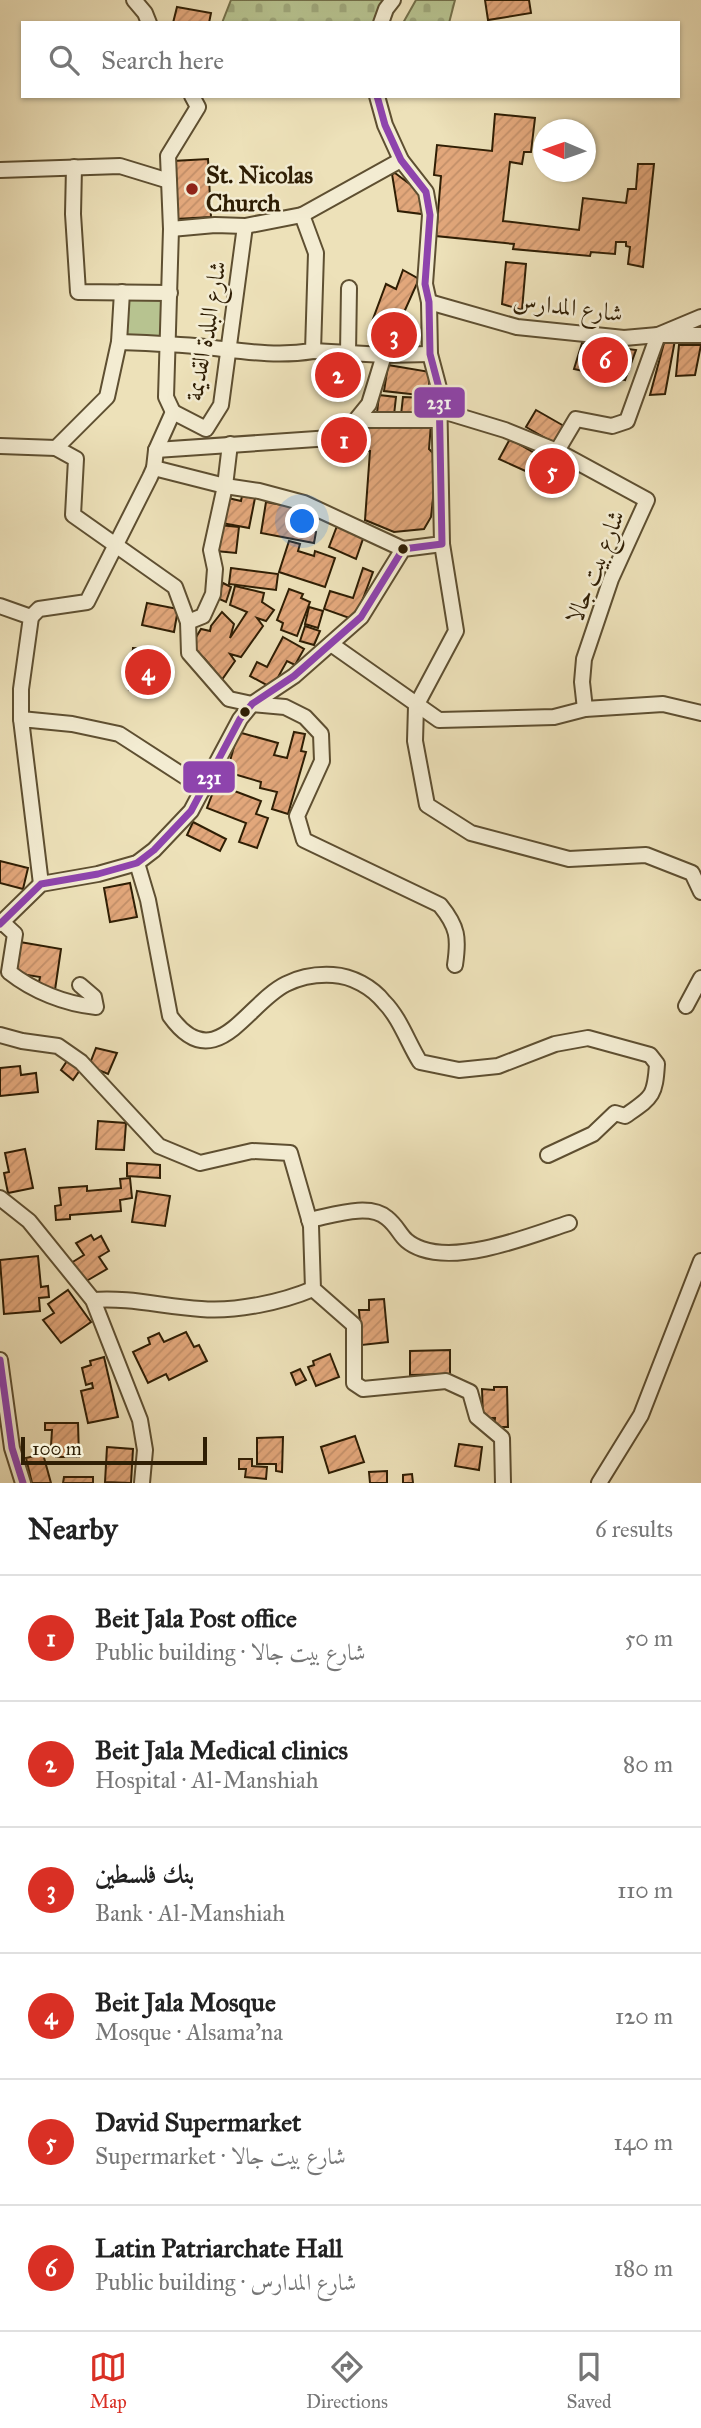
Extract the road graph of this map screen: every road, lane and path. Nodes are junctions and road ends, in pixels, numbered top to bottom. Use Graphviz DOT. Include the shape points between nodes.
graph roads {
  1 [pos="134,0"];
  2 [pos="393,0"];
  3 [pos="148,21"];
  4 [pos="382,21"];
  5 [pos="193,98"];
  6 [pos="378,98"];
  7 [pos="401,160"];
  8 [pos="74,167"];
  9 [pos="0,170"];
  10 [pos="169,181"];
  11 [pos="302,215"];
  12 [pos="246,226"];
  13 [pos="171,229"];
  14 [pos="348,288"];
  15 [pos="122,292"];
  16 [pos="170,293"];
  17 [pos="429,302"];
  18 [pos="701,317"];
  19 [pos="658,335"];
  20 [pos="701,335"];
  21 [pos="119,342"];
  22 [pos="167,344"];
  23 [pos="230,350"];
  24 [pos="313,351"];
  25 [pos="348,353"];
  26 [pos="430,354"];
  27 [pos="384,355"];
  28 [pos="173,412"];
  29 [pos="439,415"];
  30 [pos="356,419"];
  31 [pos="230,444"];
  32 [pos="0,446"];
  33 [pos="57,448"];
  34 [pos="156,450"];
  35 [pos="557,451"];
  36 [pos="153,468"];
  37 [pos="225,486"];
  38 [pos="442,544"];
  39 [pos="114,545"];
  40 [pos="403,549"];
  41 [pos="0,606"];
  42 [pos="30,617"];
  43 [pos="188,622"];
  44 [pos="331,644"];
  45 [pos="252,704"];
  46 [pos="416,706"];
  47 [pos="585,709"];
  48 [pos="701,713"];
  49 [pos="21,719"];
  50 [pos="204,789"];
  51 [pos="137,863"];
  52 [pos="41,884"];
  53 [pos="701,892"];
  54 [pos="1,923"];
  55 [pos="456,965"];
  56 [pos="701,978"];
  57 [pos="80,985"];
  58 [pos="686,1006"];
  59 [pos="0,1035"];
  60 [pos="548,1155"];
  61 [pos="0,1198"];
  62 [pos="309,1220"];
  63 [pos="569,1223"];
  64 [pos="701,1261"];
  65 [pos="313,1289"];
  66 [pos="93,1300"];
  67 [pos="0,1360"];
  68 [pos="23,1483"];
  69 [pos="142,1483"];
  70 [pos="503,1483"];
  71 [pos="599,1483"];
  1 -- 3 [label="street"];
  2 -- 4 [label="street"];
  5 -- 10 [label="street" via="198,107 168,156"];
  6 -- 7 [label="street"];
  7 -- 11 [label="street"];
  7 -- 17 [label="street" via="426,192 430,215 425,285"];
  8 -- 9 [label="street"];
  8 -- 10 [label="street" via="120,166"];
  8 -- 15 [label="street" via="78,292"];
  10 -- 13 [label="street"];
  11 -- 12 [label="street"];
  11 -- 24 [label="street" via="316,253"];
  12 -- 13 [label="street"];
  12 -- 23 [label="street, شارع البلدة القديمة"];
  13 -- 16 [label="street"];
  14 -- 25 [label="street"];
  15 -- 16 [label="street"];
  15 -- 21 [label="street"];
  16 -- 22 [label="street"];
  17 -- 19 [label="street, شارع المدارس" via="517,327 624,338"];
  17 -- 26 [label="street"];
  18 -- 19 [label="street, شارع المدارس"];
  19 -- 20 [label="street"];
  19 -- 35 [label="street" via="627,421 611,426 576,419"];
  21 -- 22 [label="street"];
  21 -- 33 [label="street" via="107,397"];
  22 -- 23 [label="street"];
  22 -- 28 [label="street" via="166,397"];
  23 -- 24 [label="street" via="259,354"];
  23 -- 28 [label="street, شارع البلدة القديمة" via="221,405 205,429"];
  24 -- 25 [label="street"];
  25 -- 27 [label="street"];
  26 -- 27 [label="street"];
  26 -- 29 [label="street" via="439,388"];
  27 -- 30 [label="street" via="369,404"];
  28 -- 34 [label="street, شارع البلدة القديمة"];
  29 -- 30 [label="street, شارع بيت جالا"];
  29 -- 35 [label="street, شارع بيت جالا" via="505,430"];
  29 -- 38 [label="street"];
  30 -- 31 [label="street" via="331,438"];
  31 -- 34 [label="street"];
  31 -- 37 [label="street"];
  32 -- 33 [label="street"];
  33 -- 39 [label="street" via="76,459 72,515"];
  34 -- 36 [label="street, شارع البلدة القديمة"];
  35 -- 47 [label="street, شارع بيت جالا" via="647,500 611,579 584,659"];
  36 -- 37 [label="street"];
  36 -- 39 [label="street, شارع البلدة القديمة"];
  37 -- 40 [label="street" via="304,503"];
  37 -- 43 [label="street" via="211,551 213,594 203,616"];
  38 -- 40 [label="street"];
  38 -- 46 [label="street" via="456,631"];
  39 -- 42 [label="street, شارع البلدة القديمة" via="87,602 40,609"];
  39 -- 43 [label="street" via="175,587"];
  40 -- 44 [label="street" via="360,617"];
  41 -- 42 [label="street"];
  42 -- 49 [label="street"];
  43 -- 45 [label="street" via="189,653 229,699"];
  44 -- 45 [label="street"];
  44 -- 46 [label="street"];
  45 -- 50 [label="street"];
  45 -- 55 [label="street" via="285,707 305,717 321,734 322,761 297,816 304,841 440,905 453,920 458,942"];
  46 -- 47 [label="street" via="439,720 554,717"];
  46 -- 53 [label="street" via="415,741 427,805 471,833 569,859 646,855 692,873"];
  47 -- 48 [label="street" via="663,704"];
  49 -- 50 [label="street" via="119,734"];
  49 -- 52 [label="street"];
  50 -- 51 [label="street" via="191,811"];
  51 -- 52 [label="street"];
  51 -- 60 [label="street" via="170,1016 190,1036 213,1040 230,1033 284,985 312,974 342,976 363,984 384,1001 420,1062 439,1067 498,1066 555,1044 589,1038 649,1055 657,1064 655,1088 648,1100 625,1116 615,1114 593,1134"];
  52 -- 54 [label="street"];
  54 -- 57 [label="street" via="15,934 9,972 26,985 96,1006 94,997"];
  56 -- 58 [label="street"];
  59 -- 62 [label="street" via="58,1046 81,1062 159,1146 200,1163 252,1151 290,1153"];
  61 -- 66 [label="street" via="29,1221"];
  62 -- 63 [label="street" via="371,1209 387,1218 402,1239 445,1254 498,1246"];
  62 -- 65 [label="street"];
  64 -- 71 [label="street" via="641,1415"];
  65 -- 66 [label="street" via="289,1299 204,1310 111,1298"];
  65 -- 70 [label="street" via="354,1325 354,1383 363,1389 446,1381 470,1392 477,1417 502,1438"];
  66 -- 69 [label="street" via="140,1420 145,1450"];
  67 -- 68 [label="street" via="12,1448"];
}
